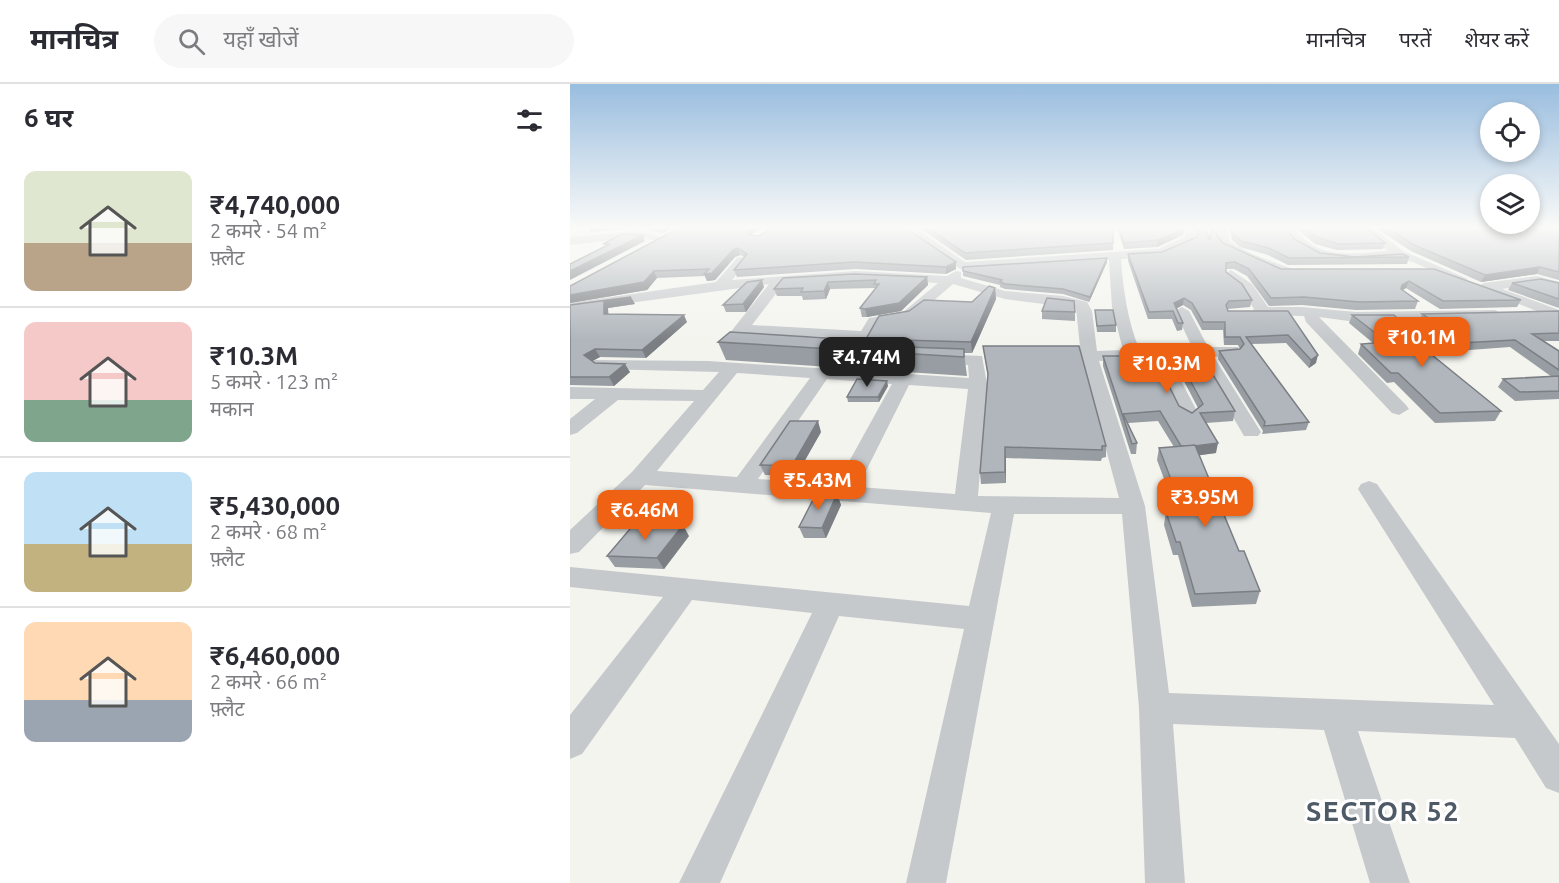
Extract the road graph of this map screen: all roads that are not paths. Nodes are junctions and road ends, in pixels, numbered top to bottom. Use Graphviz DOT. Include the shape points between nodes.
graph roads {
  1 [pos="737,265"];
  2 [pos="971,265"];
  3 [pos="1115,265"];
  4 [pos="1274,265"];
  5 [pos="1346,265"];
  6 [pos="1424,265"];
  7 [pos="962,266"];
  8 [pos="1435,270"];
  9 [pos="1313,272"];
  10 [pos="1355,272"];
  11 [pos="1407,272"];
  12 [pos="1231,274"];
  13 [pos="780,279"];
  14 [pos="952,280"];
  15 [pos="721,284"];
  16 [pos="1559,286"];
  17 [pos="1484,287"];
  18 [pos="1416,300"];
  19 [pos="570,307"];
  20 [pos="1182,311"];
  21 [pos="1263,311"];
  22 [pos="1243,313"];
  23 [pos="1312,313"];
  24 [pos="1434,314"];
  25 [pos="1556,314"];
  26 [pos="1394,315"];
  27 [pos="742,329"];
  28 [pos="855,334"];
  29 [pos="1444,349"];
  30 [pos="1232,351"];
  31 [pos="1202,352"];
  32 [pos="1158,354"];
  33 [pos="892,355"];
  34 [pos="1133,355"];
  35 [pos="1089,356"];
  36 [pos="918,359"];
  37 [pos="600,364"];
  38 [pos="708,366"];
  39 [pos="732,368"];
  40 [pos="822,374"];
  41 [pos="903,379"];
  42 [pos="978,384"];
  43 [pos="570,393"];
  44 [pos="613,394"];
  45 [pos="708,396"];
  46 [pos="1399,409"];
  47 [pos="1189,415"];
  48 [pos="570,429"];
  49 [pos="1251,432"];
  50 [pos="640,477"];
  51 [pos="742,486"];
  52 [pos="1369,489"];
  53 [pos="843,494"];
  54 [pos="966,503"];
  55 [pos="1004,506"];
  56 [pos="1133,506"];
  57 [pos="570,545"];
  58 [pos="570,577"];
  59 [pos="684,591"];
  60 [pos="831,603"];
  61 [pos="981,619"];
  62 [pos="1155,708"];
  63 [pos="1336,716"];
  64 [pos="1524,722"];
  65 [pos="570,741"];
  66 [pos="1559,775"];
  67 [pos="699,883"];
  68 [pos="926,883"];
  69 [pos="1165,883"];
  70 [pos="1390,883"];
  1 -- 15 [label="street"];
  2 -- 7 [label="street"];
  3 -- 34 [label="street" via="1125,335"];
  4 -- 9 [label="street" via="1285,271"];
  5 -- 10 [label="street"];
  6 -- 8 [label="street"];
  7 -- 14 [label="street"];
  8 -- 11 [label="street"];
  8 -- 17 [label="street"];
  12 -- 21 [label="street"];
  13 -- 14 [label="street" via="855,274"];
  13 -- 15 [label="street"];
  13 -- 27 [label="street"];
  14 -- 33 [label="street" via="906,317 874,321 856,353 860,357"];
  14 -- 35 [label="street" via="1003,295 1082,305"];
  15 -- 19 [label="street"];
  16 -- 17 [label="street" via="1537,280"];
  17 -- 25 [label="street"];
  18 -- 24 [label="street"];
  20 -- 31 [label="street"];
  21 -- 22 [label="street"];
  21 -- 23 [label="street"];
  23 -- 26 [label="street"];
  23 -- 46 [label="street" via="1311,319"];
  24 -- 25 [label="street"];
  24 -- 26 [label="street"];
  26 -- 29 [label="street"];
  27 -- 28 [label="street"];
  27 -- 38 [label="street"];
  30 -- 31 [label="street"];
  31 -- 32 [label="street"];
  31 -- 49 [label="street"];
  32 -- 34 [label="street"];
  32 -- 47 [label="street"];
  34 -- 35 [label="street"];
  35 -- 56 [label="street"];
  36 -- 42 [label="street" via="976,360"];
  37 -- 38 [label="street"];
  38 -- 39 [label="street"];
  39 -- 40 [label="street"];
  39 -- 45 [label="street"];
  40 -- 41 [label="street"];
  40 -- 51 [label="street"];
  41 -- 42 [label="street"];
  41 -- 53 [label="street"];
  42 -- 54 [label="street"];
  43 -- 44 [label="street"];
  44 -- 45 [label="street"];
  44 -- 48 [label="street"];
  45 -- 50 [label="street"];
  50 -- 51 [label="street"];
  50 -- 57 [label="street"];
  51 -- 53 [label="street"];
  52 -- 64 [label="street"];
  53 -- 54 [label="street"];
  54 -- 55 [label="street"];
  55 -- 56 [label="street"];
  55 -- 61 [label="street"];
  56 -- 62 [label="street"];
  58 -- 59 [label="street"];
  59 -- 60 [label="street"];
  59 -- 65 [label="street"];
  60 -- 61 [label="street"];
  60 -- 67 [label="street"];
  61 -- 68 [label="street"];
  62 -- 63 [label="street"];
  62 -- 69 [label="street"];
  63 -- 64 [label="street"];
  63 -- 70 [label="street"];
  64 -- 66 [label="street"];
}
